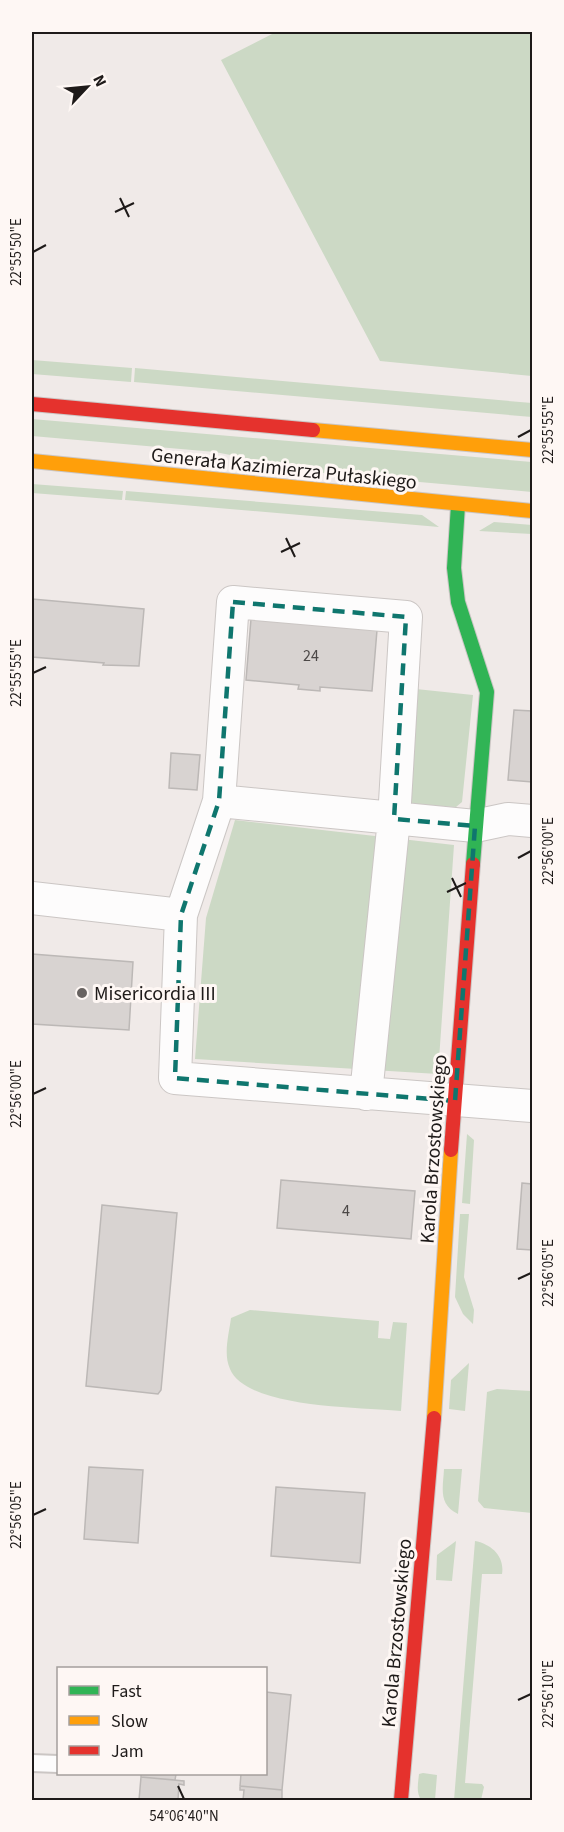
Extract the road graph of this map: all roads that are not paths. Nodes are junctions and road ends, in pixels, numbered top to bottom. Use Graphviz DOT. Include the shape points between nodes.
graph roads {
  1 [pos="32,404"];
  2 [pos="532,450"];
  3 [pos="32,461"];
  4 [pos="458,505"];
  5 [pos="532,511"];
  6 [pos="219,801"];
  7 [pos="394,819"];
  8 [pos="532,821"];
  9 [pos="475,826"];
  10 [pos="32,898"];
  11 [pos="181,915"];
  12 [pos="366,1094"];
  13 [pos="455,1101"];
  14 [pos="532,1106"];
  15 [pos="32,1763"];
  16 [pos="57,1764"];
  17 [pos="400,1800"];
  1 -- 2 [label="street, Generała Kazimierza Pułaskiego"];
  3 -- 4 [label="street, Generała Kazimierza Pułaskiego"];
  4 -- 5 [label="street, Generała Kazimierza Pułaskiego"];
  4 -- 9 [label="street, Karola Brzostowskiego" via="456,590 487,692"];
  6 -- 7 [label="street"];
  6 -- 7 [label="street" via="233,602 406,617"];
  6 -- 11 [label="street"];
  7 -- 9 [label="street"];
  7 -- 12 [label="street"];
  8 -- 9 [label="street" via="508,819"];
  9 -- 13 [label="street, Karola Brzostowskiego"];
  10 -- 11 [label="street"];
  11 -- 12 [label="street" via="175,1078"];
  12 -- 13 [label="street"];
  13 -- 14 [label="street"];
  13 -- 17 [label="street, Karola Brzostowskiego" via="440,1350"];
  15 -- 16 [label="lane"];
}
